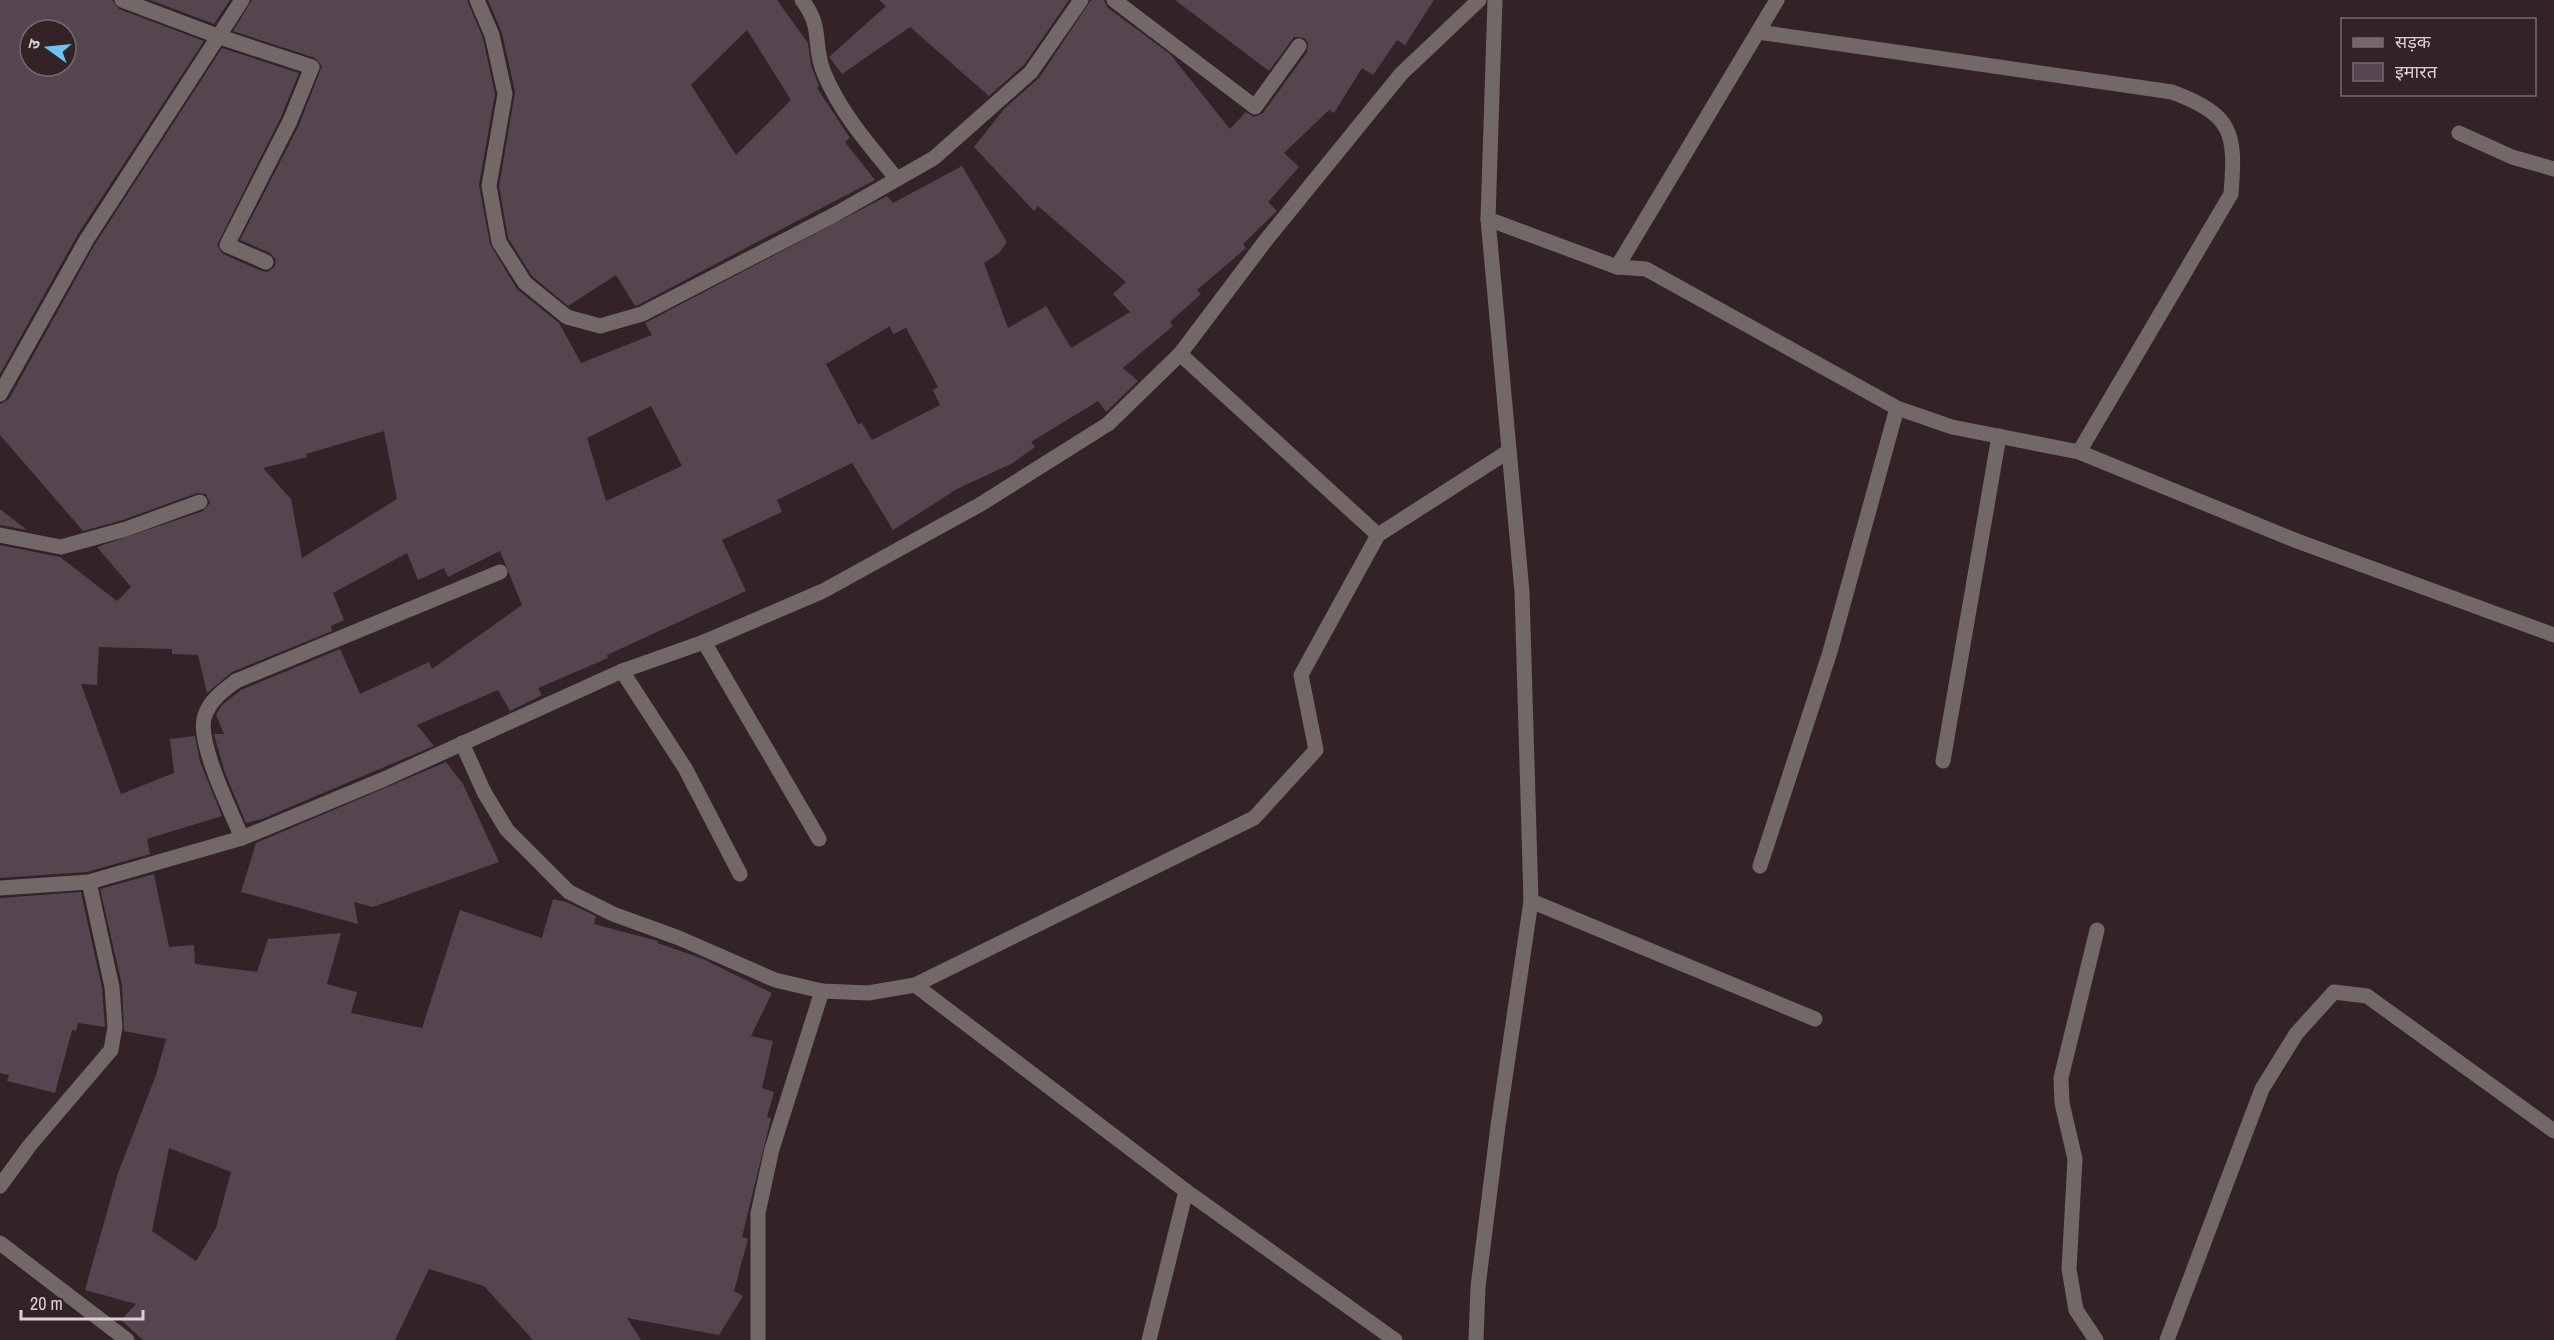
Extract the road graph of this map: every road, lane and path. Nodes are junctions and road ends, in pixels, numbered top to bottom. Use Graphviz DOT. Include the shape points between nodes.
graph roads {
  1 [pos="122,0"];
  2 [pos="242,0"];
  3 [pos="477,0"];
  4 [pos="802,0"];
  5 [pos="1081,0"];
  6 [pos="1114,0"];
  7 [pos="1479,0"];
  8 [pos="1496,0"];
  9 [pos="1777,0"];
  10 [pos="1758,32"];
  11 [pos="220,37"];
  12 [pos="1299,46"];
  13 [pos="2459,133"];
  14 [pos="2554,169"];
  15 [pos="897,179"];
  16 [pos="1488,219"];
  17 [pos="266,262"];
  18 [pos="1617,267"];
  19 [pos="1180,354"];
  20 [pos="0,394"];
  21 [pos="1897,408"];
  22 [pos="1999,436"];
  23 [pos="1509,451"];
  24 [pos="2079,452"];
  25 [pos="200,502"];
  26 [pos="0,535"];
  27 [pos="1378,536"];
  28 [pos="500,572"];
  29 [pos="2554,635"];
  30 [pos="704,642"];
  31 [pos="622,671"];
  32 [pos="462,743"];
  33 [pos="1943,761"];
  34 [pos="242,838"];
  35 [pos="819,839"];
  36 [pos="1760,866"];
  37 [pos="740,874"];
  38 [pos="89,882"];
  39 [pos="0,888"];
  40 [pos="1531,901"];
  41 [pos="2097,930"];
  42 [pos="915,986"];
  43 [pos="822,991"];
  44 [pos="1815,1019"];
  45 [pos="2554,1131"];
  46 [pos="0,1186"];
  47 [pos="1186,1191"];
  48 [pos="0,1243"];
  49 [pos="128,1340"];
  50 [pos="758,1340"];
  51 [pos="1149,1340"];
  52 [pos="1395,1340"];
  53 [pos="1476,1340"];
  54 [pos="2096,1340"];
  55 [pos="2167,1340"];
  1 -- 11 [label="street"];
  2 -- 11 [label="street"];
  3 -- 15 [label="street" via="492,35 505,94 489,186 499,242 525,283 567,317 600,326 642,314"];
  4 -- 15 [label="street" via="814,16 823,72 849,121"];
  5 -- 15 [label="street" via="1031,72 934,158"];
  6 -- 12 [label="street" via="1255,107"];
  7 -- 19 [label="street" via="1401,74 1266,240"];
  8 -- 16 [label="street"];
  9 -- 10 [label="street"];
  10 -- 18 [label="street"];
  10 -- 24 [label="street" via="2172,92 2204,104 2227,126 2234,154 2231,194"];
  11 -- 17 [label="street" via="312,67 290,121 227,245"];
  11 -- 20 [label="street" via="87,239"];
  13 -- 14 [label="street" via="2512,157"];
  16 -- 18 [label="street"];
  16 -- 23 [label="street"];
  18 -- 21 [label="street" via="1646,269"];
  19 -- 27 [label="street"];
  19 -- 30 [label="street" via="1108,424 981,504 824,591"];
  21 -- 22 [label="street" via="1952,427"];
  21 -- 36 [label="street" via="1830,652"];
  22 -- 24 [label="street"];
  22 -- 33 [label="street"];
  23 -- 27 [label="street"];
  23 -- 40 [label="street" via="1522,592"];
  24 -- 29 [label="street" via="2297,541"];
  25 -- 26 [label="street" via="61,547"];
  27 -- 42 [label="street" via="1301,675 1316,750 1254,818"];
  28 -- 34 [label="street" via="236,681 213,699 203,718 206,751"];
  30 -- 31 [label="street"];
  30 -- 35 [label="street"];
  31 -- 32 [label="street"];
  31 -- 37 [label="street" via="685,768"];
  32 -- 34 [label="street"];
  32 -- 43 [label="street" via="507,830 569,892 775,980"];
  34 -- 38 [label="street"];
  38 -- 39 [label="street"];
  38 -- 46 [label="street" via="112,987 115,1027 111,1050"];
  40 -- 44 [label="street"];
  40 -- 53 [label="street" via="1498,1126 1478,1287"];
  41 -- 54 [label="street" via="2061,1078 2062,1103 2075,1159 2069,1269 2076,1310"];
  42 -- 43 [label="street" via="868,993"];
  42 -- 47 [label="street"];
  43 -- 50 [label="street" via="772,1149 758,1213"];
  45 -- 55 [label="street" via="2367,996 2334,992 2296,1034 2262,1089"];
  47 -- 51 [label="street"];
  47 -- 52 [label="street"];
  48 -- 49 [label="street"];
}
